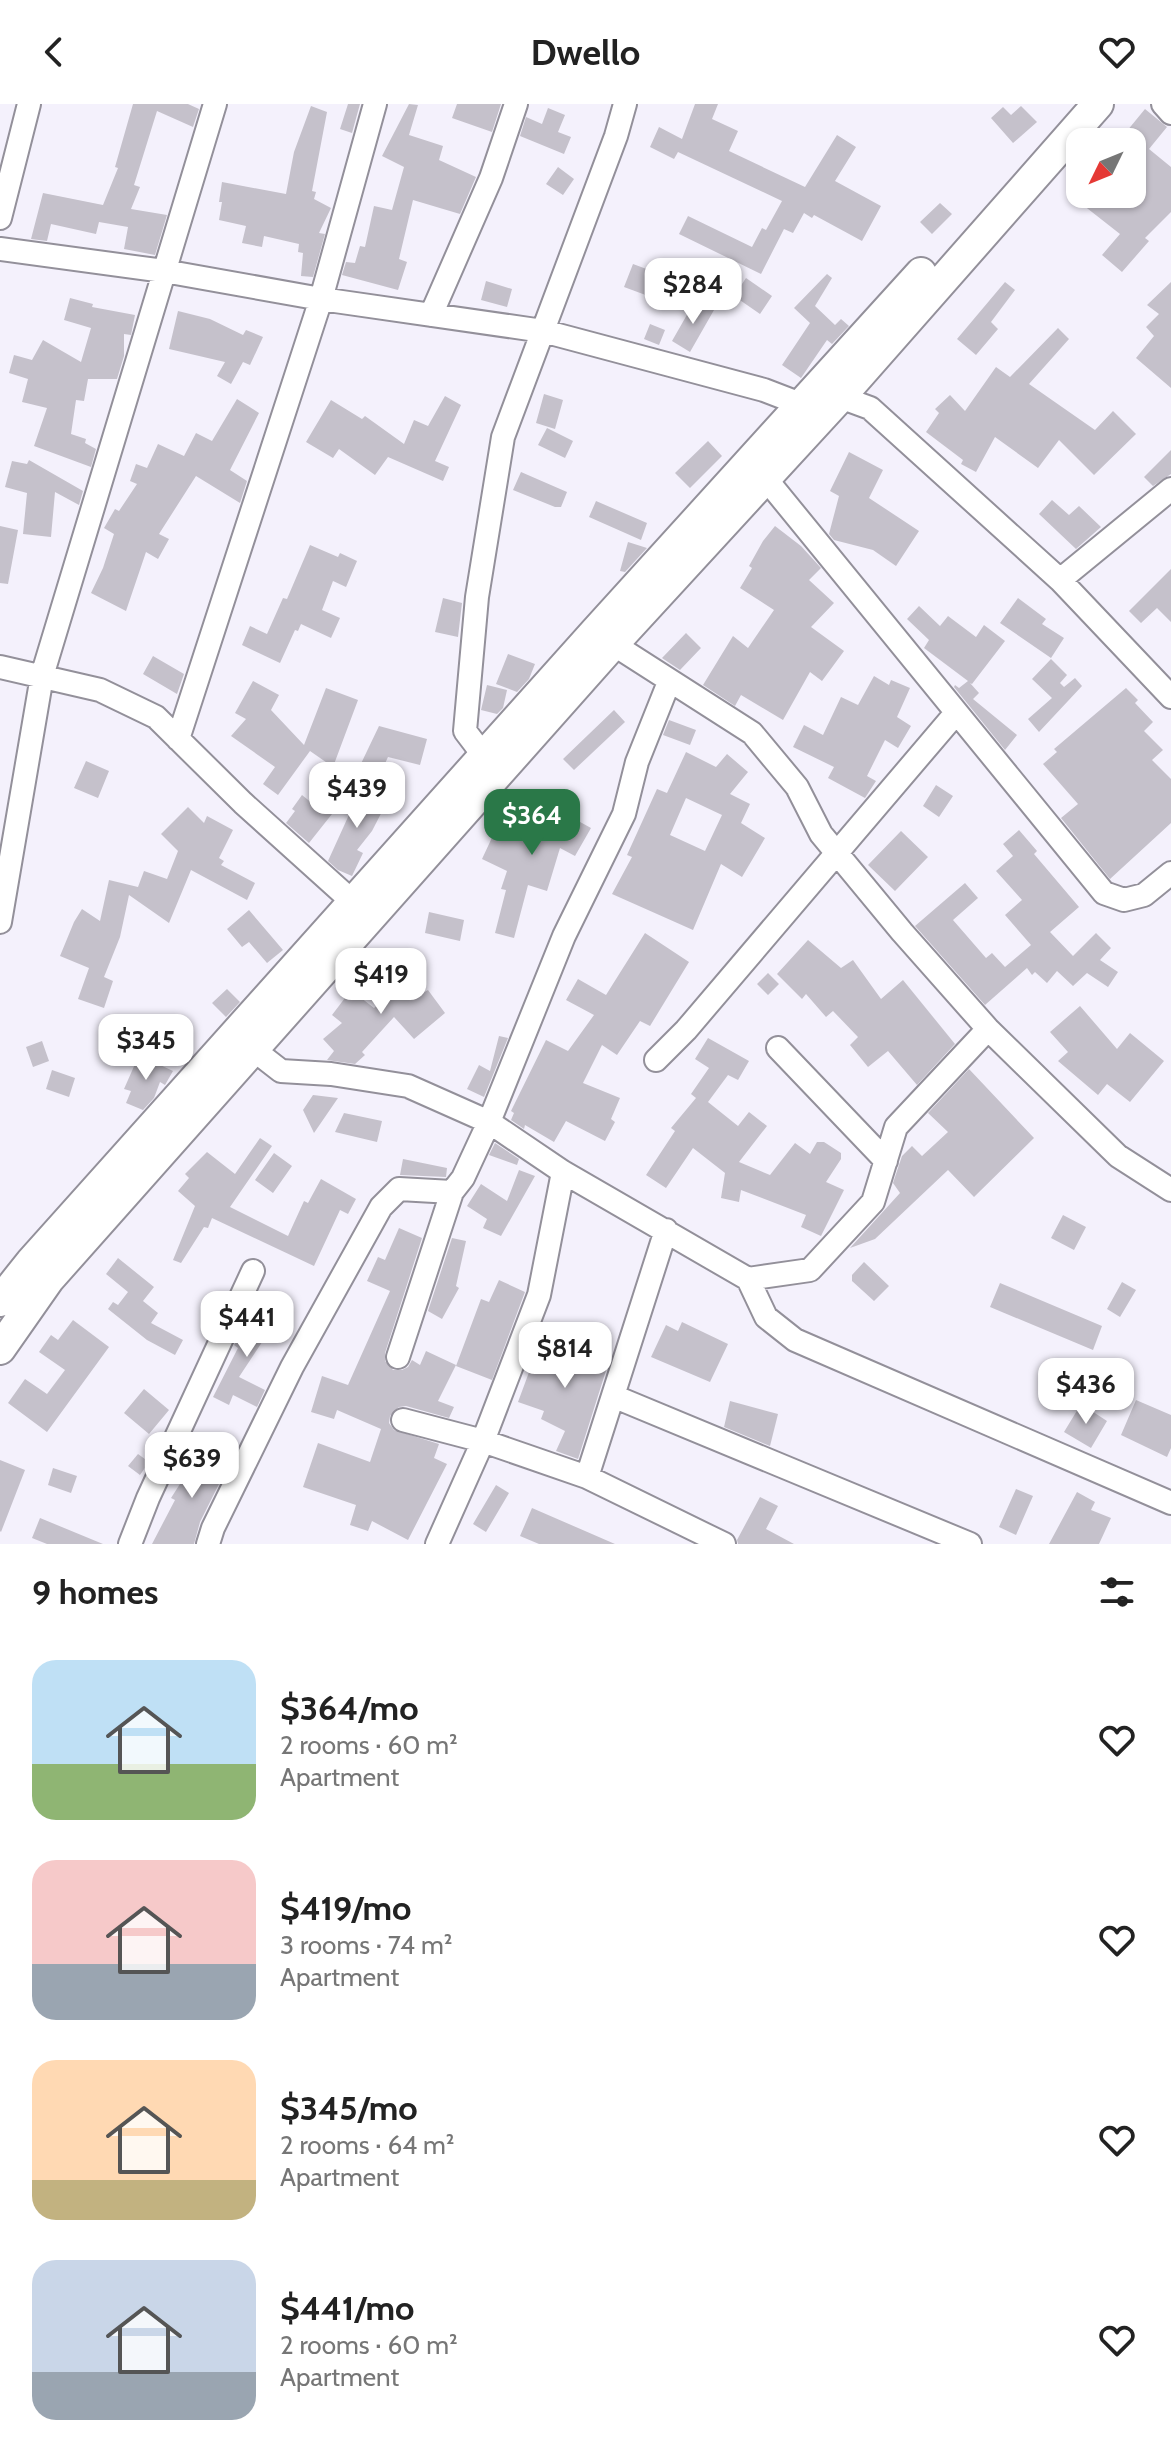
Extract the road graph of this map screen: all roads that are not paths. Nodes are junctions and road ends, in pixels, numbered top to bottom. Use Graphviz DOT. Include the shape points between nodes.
graph roads {
  1 [pos="29,104"];
  2 [pos="215,104"];
  3 [pos="375,104"];
  4 [pos="516,104"];
  5 [pos="625,104"];
  6 [pos="1071,104"];
  7 [pos="1098,104"];
  8 [pos="1163,104"];
  9 [pos="1171,113"];
  10 [pos="0,218"];
  11 [pos="0,249"];
  12 [pos="164,271"];
  13 [pos="321,299"];
  14 [pos="431,315"];
  15 [pos="543,331"];
  16 [pos="822,401"];
  17 [pos="766,479"];
  18 [pos="1171,489"];
  19 [pos="1060,580"];
  20 [pos="613,644"];
  21 [pos="0,667"];
  22 [pos="42,676"];
  23 [pos="669,682"];
  24 [pos="1168,690"];
  25 [pos="956,713"];
  26 [pos="178,739"];
  27 [pos="484,756"];
  28 [pos="837,854"];
  29 [pos="1171,873"];
  30 [pos="362,910"];
  31 [pos="0,922"];
  32 [pos="988,1029"];
  33 [pos="778,1048"];
  34 [pos="254,1050"];
  35 [pos="656,1060"];
  36 [pos="489,1122"];
  37 [pos="886,1161"];
  38 [pos="563,1172"];
  39 [pos="1171,1190"];
  40 [pos="452,1192"];
  41 [pos="666,1230"];
  42 [pos="253,1271"];
  43 [pos="748,1279"];
  44 [pos="0,1301"];
  45 [pos="0,1349"];
  46 [pos="398,1357"];
  47 [pos="613,1396"];
  48 [pos="403,1420"];
  49 [pos="483,1441"];
  50 [pos="587,1477"];
  51 [pos="1171,1503"];
  52 [pos="130,1544"];
  53 [pos="208,1544"];
  54 [pos="437,1544"];
  55 [pos="724,1544"];
  56 [pos="970,1544"];
  1 -- 10 [label="street"];
  2 -- 12 [label="street"];
  3 -- 13 [label="street"];
  4 -- 14 [label="street" via="491,178"];
  5 -- 15 [label="street"];
  6 -- 16 [label="main road"];
  7 -- 16 [label="main road"];
  8 -- 9 [label="street"];
  11 -- 12 [label="street"];
  12 -- 13 [label="street"];
  12 -- 22 [label="street"];
  13 -- 14 [label="street"];
  13 -- 26 [label="street"];
  14 -- 15 [label="street"];
  15 -- 16 [label="street"];
  15 -- 27 [label="street" via="503,437 477,597 465,731"];
  16 -- 17 [label="main road"];
  16 -- 19 [label="street" via="870,408"];
  16 -- 27 [label="main road"];
  17 -- 20 [label="main road"];
  17 -- 25 [label="street"];
  18 -- 19 [label="street"];
  19 -- 24 [label="street"];
  20 -- 23 [label="street"];
  20 -- 30 [label="main road"];
  21 -- 22 [label="street"];
  22 -- 26 [label="street" via="100,690 156,717"];
  22 -- 31 [label="street"];
  23 -- 28 [label="street" via="752,733 797,787"];
  23 -- 36 [label="street" via="637,762 624,814 564,936"];
  25 -- 28 [label="street"];
  25 -- 29 [label="street" via="1104,893 1124,900 1144,895"];
  26 -- 30 [label="street"];
  27 -- 30 [label="main road"];
  28 -- 32 [label="street"];
  28 -- 35 [label="street"];
  30 -- 34 [label="main road"];
  30 -- 44 [label="main road"];
  32 -- 37 [label="street" via="896,1127"];
  32 -- 39 [label="street" via="1118,1156"];
  33 -- 37 [label="street"];
  34 -- 36 [label="street" via="281,1071 408,1086"];
  34 -- 45 [label="main road" via="49,1279"];
  36 -- 38 [label="street"];
  36 -- 40 [label="street"];
  37 -- 43 [label="street" via="873,1202 810,1270"];
  38 -- 41 [label="street"];
  38 -- 49 [label="street" via="539,1295"];
  40 -- 46 [label="street"];
  40 -- 53 [label="street" via="399,1189 381,1207 298,1355"];
  41 -- 43 [label="street"];
  41 -- 47 [label="street"];
  42 -- 52 [label="street"];
  43 -- 51 [label="street" via="766,1317 795,1340"];
  47 -- 50 [label="street"];
  47 -- 56 [label="street"];
  48 -- 49 [label="street"];
  49 -- 50 [label="street"];
  49 -- 54 [label="street"];
  50 -- 55 [label="street"];
}
